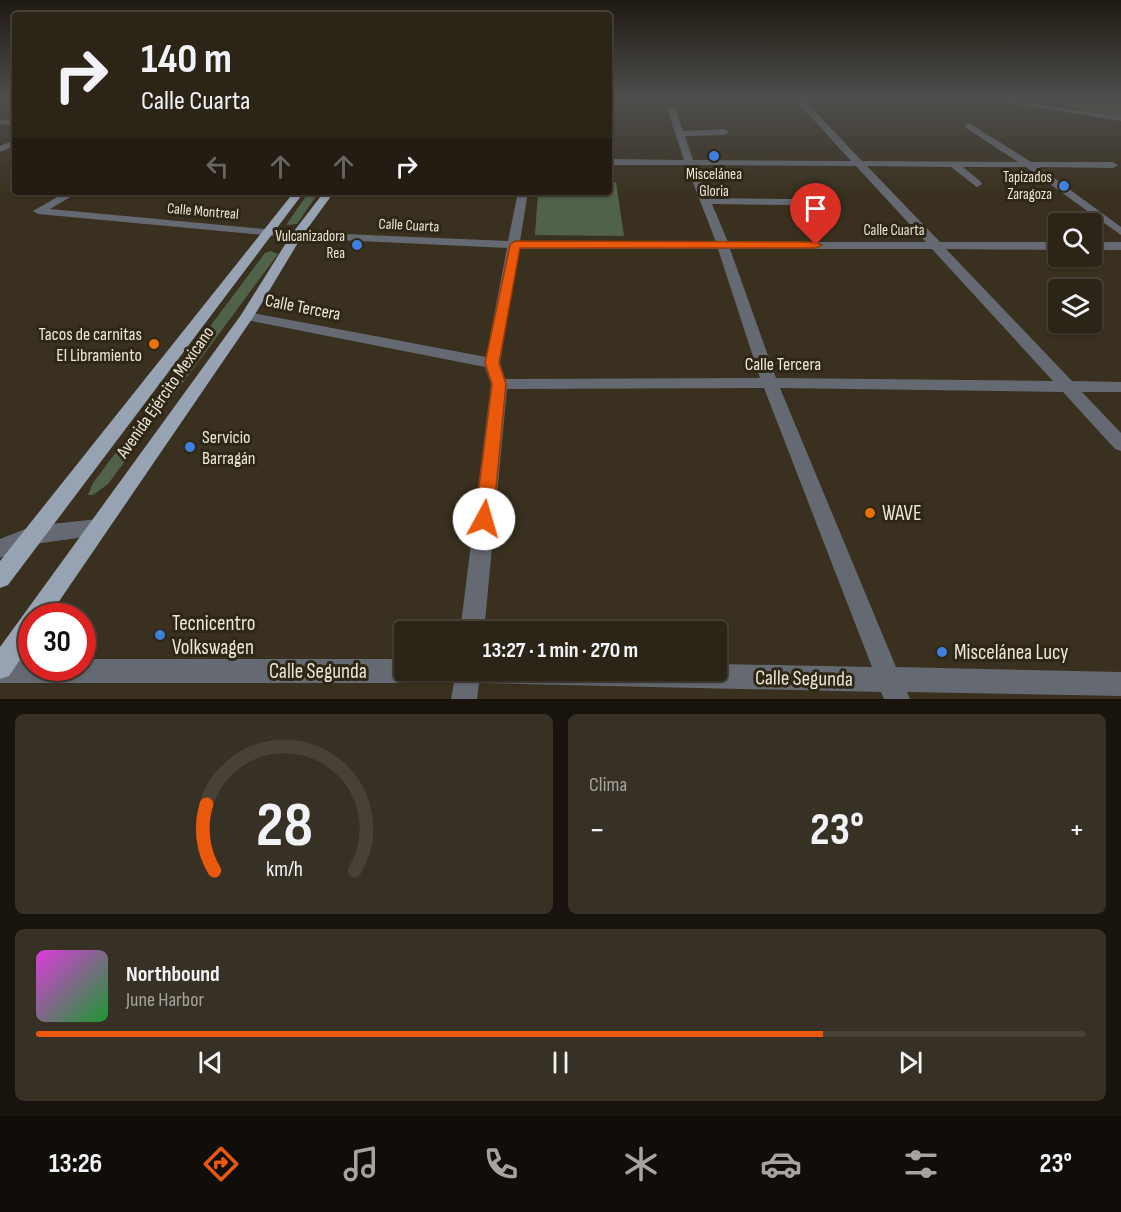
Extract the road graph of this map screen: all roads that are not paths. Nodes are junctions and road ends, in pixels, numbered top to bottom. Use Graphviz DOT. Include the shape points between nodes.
graph roads {
  1 [pos="679,131"];
  2 [pos="827,131"];
  3 [pos="976,131"];
  4 [pos="726,132"];
  5 [pos="680,134"];
  6 [pos="612,162"];
  7 [pos="689,162"];
  8 [pos="855,162"];
  9 [pos="952,163"];
  10 [pos="1028,164"];
  11 [pos="1113,165"];
  12 [pos="977,184"];
  13 [pos="68,195"];
  14 [pos="297,195"];
  15 [pos="327,195"];
  16 [pos="523,195"];
  17 [pos="707,201"];
  18 [pos="792,202"];
  19 [pos="269,232"];
  20 [pos="1121,232"];
  21 [pos="297,235"];
  22 [pos="515,245"];
  23 [pos="723,245"];
  24 [pos="933,245"];
  25 [pos="1048,246"];
  26 [pos="1102,246"];
  27 [pos="1121,246"];
  28 [pos="247,316"];
  29 [pos="492,363"];
  30 [pos="770,383"];
  31 [pos="499,384"];
  32 [pos="1121,387"];
  33 [pos="1067,388"];
  34 [pos="1121,444"];
  35 [pos="98,528"];
  36 [pos="33,535"];
  37 [pos="0,549"];
  38 [pos="0,578"];
  39 [pos="45,603"];
  40 [pos="473,621"];
  41 [pos="18,643"];
  42 [pos="0,669"];
  43 [pos="394,671"];
  44 [pos="467,681"];
  45 [pos="692,681"];
  46 [pos="1121,684"];
  47 [pos="893,690"];
  48 [pos="464,699"];
  1 -- 5 [label="street"];
  2 -- 8 [label="street"];
  3 -- 10 [label="street"];
  4 -- 5 [label="street"];
  5 -- 7 [label="street"];
  6 -- 7 [label="street"];
  7 -- 8 [label="street"];
  7 -- 17 [label="street"];
  8 -- 9 [label="street"];
  8 -- 24 [label="street"];
  9 -- 10 [label="street"];
  9 -- 12 [label="street"];
  10 -- 11 [label="street"];
  10 -- 20 [label="street"];
  13 -- 19 [label="street, Calle Montreal" via="38,211"];
  14 -- 19 [label="main road, Avenida Ejército Mexicano"];
  15 -- 21 [label="main road, Avenida Ejército Mexicano"];
  16 -- 22 [label="street"];
  17 -- 18 [label="street"];
  17 -- 23 [label="street"];
  19 -- 21 [label="street, Calle Montreal"];
  19 -- 36 [label="main road, Avenida Ejército Mexicano"];
  21 -- 22 [label="street, Calle Cuarta"];
  21 -- 28 [label="main road, Avenida Ejército Mexicano"];
  22 -- 23 [label="street, Calle Cuarta"];
  22 -- 29 [label="street"];
  23 -- 24 [label="street, Calle Cuarta"];
  23 -- 30 [label="street"];
  24 -- 25 [label="street, Calle Cuarta"];
  24 -- 33 [label="street"];
  26 -- 27 [label="street"];
  28 -- 29 [label="street, Calle Tercera"];
  28 -- 35 [label="main road, Avenida Ejército Mexicano"];
  29 -- 31 [label="street"];
  30 -- 31 [label="street, Calle Tercera"];
  30 -- 33 [label="street, Calle Tercera"];
  30 -- 47 [label="street"];
  31 -- 40 [label="street"];
  32 -- 33 [label="street, Calle Tercera"];
  33 -- 34 [label="street"];
  35 -- 36 [label="street"];
  35 -- 39 [label="main road, Avenida Ejército Mexicano"];
  36 -- 37 [label="street"];
  36 -- 38 [label="main road, Avenida Ejército Mexicano"];
  41 -- 42 [label="main road"];
  42 -- 43 [label="street, Calle Segunda"];
  44 -- 48 [label="street"];
  45 -- 47 [label="street, Calle Segunda"];
  46 -- 47 [label="street, Calle Segunda"];
}
